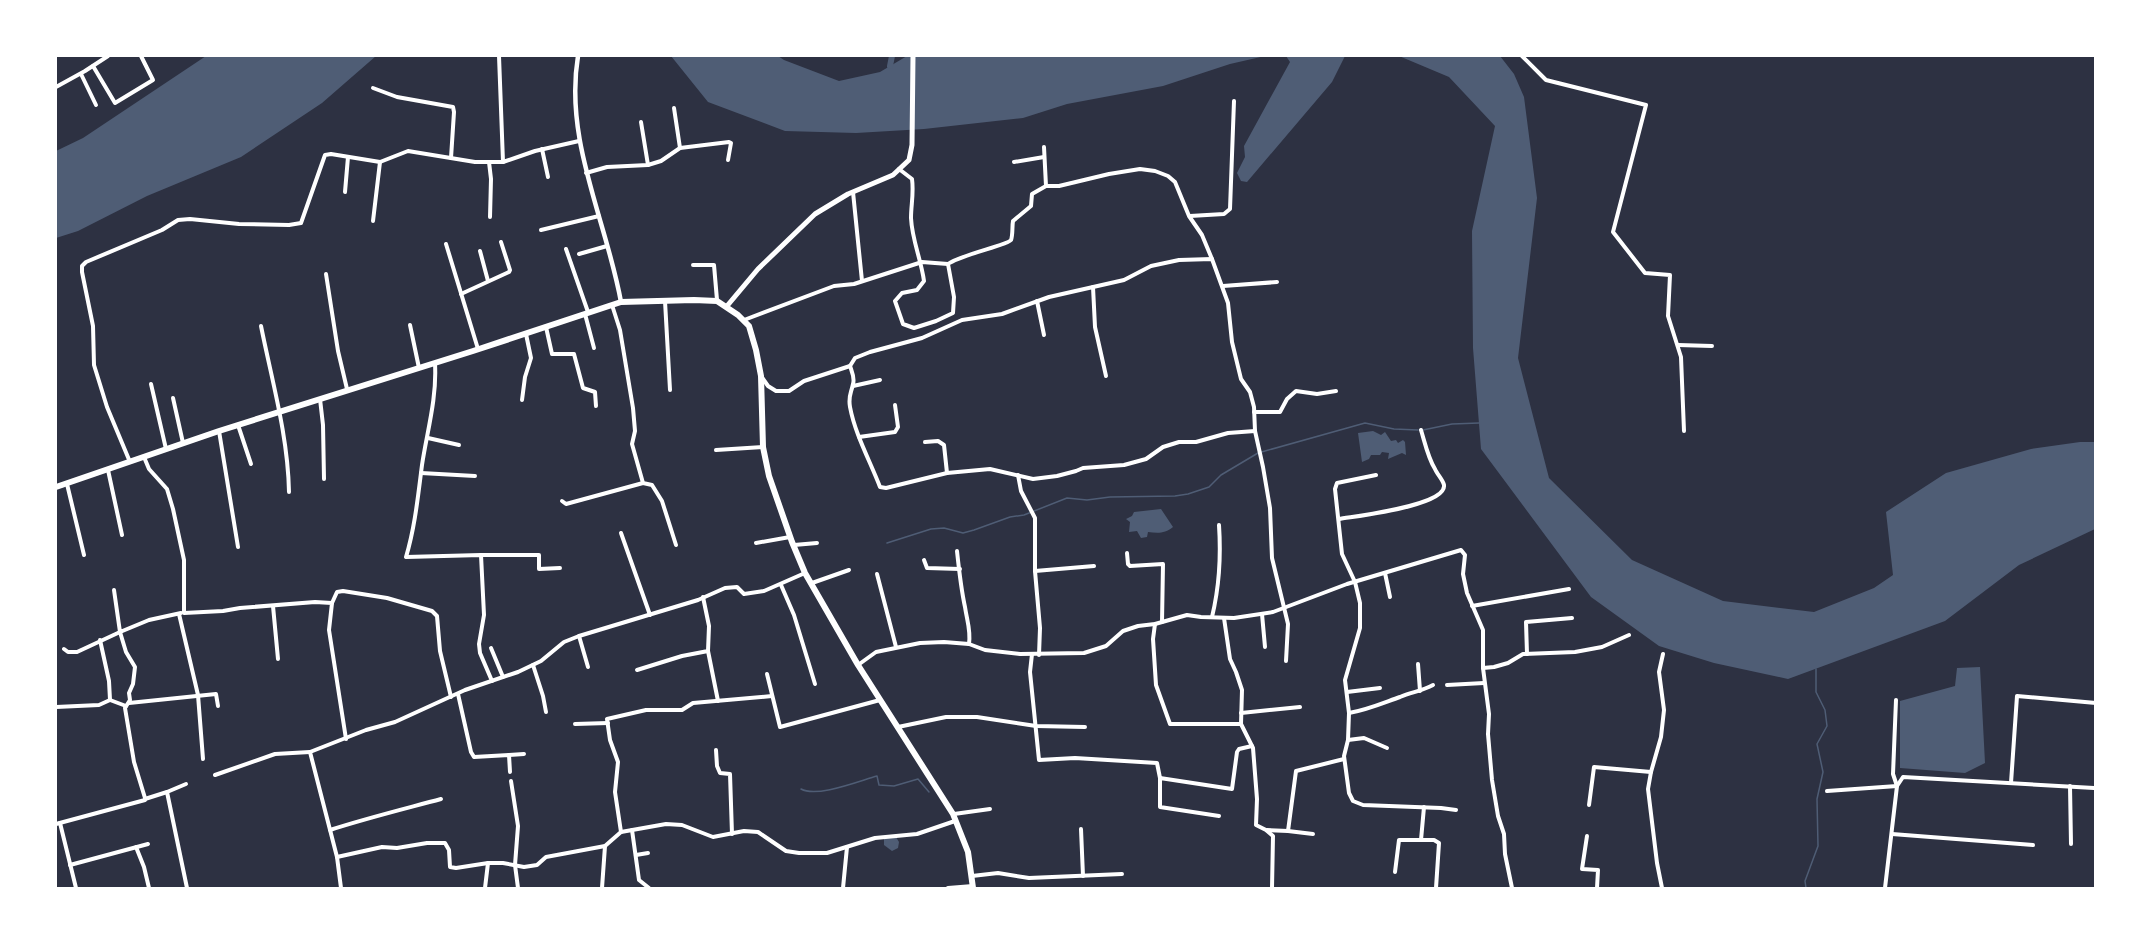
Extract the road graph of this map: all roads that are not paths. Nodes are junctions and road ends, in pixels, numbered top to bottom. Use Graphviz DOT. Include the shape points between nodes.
graph roads {
  1 [pos="108,56"];
  2 [pos="141,56"];
  3 [pos="499,56"];
  4 [pos="578,56"];
  5 [pos="913,56"];
  6 [pos="1522,56"];
  7 [pos="93,66"];
  8 [pos="81,74"];
  9 [pos="56,87"];
  10 [pos="373,88"];
  11 [pos="1234,101"];
  12 [pos="96,105"];
  13 [pos="674,108"];
  14 [pos="640,122"];
  15 [pos="579,141"];
  16 [pos="1044,147"];
  17 [pos="680,148"];
  18 [pos="542,149"];
  19 [pos="348,157"];
  20 [pos="1044,157"];
  21 [pos="451,158"];
  22 [pos="728,160"];
  23 [pos="380,162"];
  24 [pos="489,162"];
  25 [pos="503,162"];
  26 [pos="1014,162"];
  27 [pos="648,165"];
  28 [pos="899,169"];
  29 [pos="586,173"];
  30 [pos="548,177"];
  31 [pos="1046,186"];
  32 [pos="345,192"];
  33 [pos="853,192"];
  34 [pos="599,216"];
  35 [pos="1189,216"];
  36 [pos="490,217"];
  37 [pos="373,221"];
  38 [pos="541,230"];
  39 [pos="501,242"];
  40 [pos="446,244"];
  41 [pos="607,246"];
  42 [pos="566,249"];
  43 [pos="480,251"];
  44 [pos="579,254"];
  45 [pos="1212,259"];
  46 [pos="922,262"];
  47 [pos="948,264"];
  48 [pos="693,265"];
  49 [pos="326,274"];
  50 [pos="488,281"];
  51 [pos="862,281"];
  52 [pos="1277,282"];
  53 [pos="1223,286"];
  54 [pos="1093,287"];
  55 [pos="461,294"];
  56 [pos="665,301"];
  57 [pos="717,301"];
  58 [pos="1038,301"];
  59 [pos="621,302"];
  60 [pos="612,305"];
  61 [pos="727,306"];
  62 [pos="586,314"];
  63 [pos="743,320"];
  64 [pos="410,325"];
  65 [pos="261,326"];
  66 [pos="546,327"];
  67 [pos="526,334"];
  68 [pos="1044,335"];
  69 [pos="1678,345"];
  70 [pos="1712,346"];
  71 [pos="594,348"];
  72 [pos="479,349"];
  73 [pos="435,363"];
  74 [pos="850,366"];
  75 [pos="418,368"];
  76 [pos="761,376"];
  77 [pos="1106,376"];
  78 [pos="880,381"];
  79 [pos="151,384"];
  80 [pos="853,386"];
  81 [pos="347,389"];
  82 [pos="670,390"];
  83 [pos="1336,390"];
  84 [pos="173,398"];
  85 [pos="320,398"];
  86 [pos="522,400"];
  87 [pos="895,405"];
  88 [pos="596,406"];
  89 [pos="278,412"];
  90 [pos="1254,412"];
  91 [pos="238,424"];
  92 [pos="1421,430"];
  93 [pos="219,431"];
  94 [pos="1255,431"];
  95 [pos="1684,431"];
  96 [pos="859,437"];
  97 [pos="428,438"];
  98 [pos="925,442"];
  99 [pos="183,443"];
  100 [pos="459,445"];
  101 [pos="763,447"];
  102 [pos="166,449"];
  103 [pos="716,450"];
  104 [pos="144,457"];
  105 [pos="130,462"];
  106 [pos="251,465"];
  107 [pos="108,470"];
  108 [pos="422,473"];
  109 [pos="947,473"];
  110 [pos="1018,475"];
  111 [pos="1376,475"];
  112 [pos="475,476"];
  113 [pos="324,479"];
  114 [pos="67,483"];
  115 [pos="643,483"];
  116 [pos="56,487"];
  117 [pos="290,492"];
  118 [pos="562,501"];
  119 [pos="1339,519"];
  120 [pos="1219,525"];
  121 [pos="621,533"];
  122 [pos="122,535"];
  123 [pos="790,537"];
  124 [pos="756,543"];
  125 [pos="817,543"];
  126 [pos="675,545"];
  127 [pos="793,545"];
  128 [pos="238,547"];
  129 [pos="957,551"];
  130 [pos="1126,553"];
  131 [pos="84,555"];
  132 [pos="482,555"];
  133 [pos="924,560"];
  134 [pos="1094,566"];
  135 [pos="560,568"];
  136 [pos="960,569"];
  137 [pos="849,570"];
  138 [pos="1035,571"];
  139 [pos="805,573"];
  140 [pos="1385,573"];
  141 [pos="877,574"];
  142 [pos="1355,582"];
  143 [pos="811,584"];
  144 [pos="781,585"];
  145 [pos="1569,589"];
  146 [pos="114,590"];
  147 [pos="703,597"];
  148 [pos="1390,597"];
  149 [pos="332,603"];
  150 [pos="273,605"];
  151 [pos="1472,606"];
  152 [pos="1286,608"];
  153 [pos="182,613"];
  154 [pos="1262,614"];
  155 [pos="650,615"];
  156 [pos="1212,617"];
  157 [pos="1224,618"];
  158 [pos="1572,618"];
  159 [pos="1162,622"];
  160 [pos="1155,624"];
  161 [pos="120,632"];
  162 [pos="1629,635"];
  163 [pos="579,636"];
  164 [pos="100,640"];
  165 [pos="969,644"];
  166 [pos="896,647"];
  167 [pos="1265,647"];
  168 [pos="491,648"];
  169 [pos="64,649"];
  170 [pos="708,651"];
  171 [pos="1032,654"];
  172 [pos="1527,654"];
  173 [pos="1663,654"];
  174 [pos="1039,655"];
  175 [pos="278,659"];
  176 [pos="1286,662"];
  177 [pos="1418,664"];
  178 [pos="533,665"];
  179 [pos="858,665"];
  180 [pos="588,667"];
  181 [pos="1483,668"];
  182 [pos="638,670"];
  183 [pos="767,674"];
  184 [pos="502,677"];
  185 [pos="492,681"];
  186 [pos="1484,683"];
  187 [pos="815,684"];
  188 [pos="1433,684"];
  189 [pos="1447,686"];
  190 [pos="1380,688"];
  191 [pos="1347,692"];
  192 [pos="1420,692"];
  193 [pos="458,694"];
  194 [pos="198,695"];
  195 [pos="772,696"];
  196 [pos="451,697"];
  197 [pos="110,700"];
  198 [pos="881,700"];
  199 [pos="1896,700"];
  200 [pos="718,701"];
  201 [pos="2096,703"];
  202 [pos="127,705"];
  203 [pos="218,706"];
  204 [pos="56,707"];
  205 [pos="1300,707"];
  206 [pos="546,712"];
  207 [pos="1241,713"];
  208 [pos="1349,713"];
  209 [pos="608,723"];
  210 [pos="575,724"];
  211 [pos="1241,724"];
  212 [pos="1036,726"];
  213 [pos="898,727"];
  214 [pos="1085,727"];
  215 [pos="346,739"];
  216 [pos="1348,740"];
  217 [pos="1252,746"];
  218 [pos="1387,748"];
  219 [pos="716,750"];
  220 [pos="310,752"];
  221 [pos="524,754"];
  222 [pos="509,755"];
  223 [pos="203,759"];
  224 [pos="1344,759"];
  225 [pos="510,772"];
  226 [pos="1651,772"];
  227 [pos="215,775"];
  228 [pos="1160,778"];
  229 [pos="511,781"];
  230 [pos="2011,783"];
  231 [pos="186,784"];
  232 [pos="1897,786"];
  233 [pos="2070,786"];
  234 [pos="2094,788"];
  235 [pos="1827,791"];
  236 [pos="167,792"];
  237 [pos="441,799"];
  238 [pos="145,800"];
  239 [pos="1589,805"];
  240 [pos="1424,807"];
  241 [pos="990,809"];
  242 [pos="1456,810"];
  243 [pos="1218,816"];
  244 [pos="955,818"];
  245 [pos="58,824"];
  246 [pos="1081,829"];
  247 [pos="330,830"];
  248 [pos="632,830"];
  249 [pos="1266,830"];
  250 [pos="1288,831"];
  251 [pos="621,832"];
  252 [pos="732,834"];
  253 [pos="1313,834"];
  254 [pos="1892,834"];
  255 [pos="1587,836"];
  256 [pos="1421,840"];
  257 [pos="148,844"];
  258 [pos="2071,844"];
  259 [pos="2033,845"];
  260 [pos="605,846"];
  261 [pos="136,847"];
  262 [pos="847,847"];
  263 [pos="648,853"];
  264 [pos="636,855"];
  265 [pos="337,857"];
  266 [pos="488,863"];
  267 [pos="70,865"];
  268 [pos="514,865"];
  269 [pos="1395,872"];
  270 [pos="1122,874"];
  271 [pos="972,876"];
  272 [pos="1083,876"];
  273 [pos="973,887"];
  274 [pos="76,888"];
  275 [pos="149,888"];
  276 [pos="187,888"];
  277 [pos="340,888"];
  278 [pos="486,888"];
  279 [pos="518,888"];
  280 [pos="602,888"];
  281 [pos="649,888"];
  282 [pos="843,888"];
  283 [pos="948,888"];
  284 [pos="1272,888"];
  285 [pos="1436,888"];
  286 [pos="1512,888"];
  287 [pos="1597,888"];
  288 [pos="1662,888"];
  289 [pos="1885,888"];
  1 -- 7 [label="street"];
  2 -- 7 [label="street" via="153,80 115,103"];
  3 -- 25 [label="street"];
  4 -- 15 [label="street" via="575,112"];
  5 -- 28 [label="main road" via="912,145 909,160"];
  6 -- 69 [label="street" via="1546,80 1646,105 1613,232 1645,273 1670,275 1668,316"];
  7 -- 8 [label="street"];
  8 -- 9 [label="street"];
  8 -- 12 [label="street"];
  10 -- 21 [label="street" via="397,97 453,107"];
  11 -- 35 [label="street" via="1230,209 1224,214"];
  13 -- 17 [label="street"];
  14 -- 27 [label="street"];
  15 -- 18 [label="street"];
  15 -- 29 [label="street"];
  16 -- 20 [label="street"];
  17 -- 22 [label="street" via="730,142"];
  17 -- 27 [label="street"];
  18 -- 25 [label="street"];
  18 -- 30 [label="street"];
  19 -- 23 [label="street"];
  19 -- 32 [label="street"];
  19 -- 105 [label="street" via="325,155 301,224 178,220 82,266 93,326 92,359 106,407"];
  20 -- 26 [label="street"];
  20 -- 31 [label="street"];
  21 -- 23 [label="street" via="408,151"];
  21 -- 24 [label="street"];
  23 -- 37 [label="street"];
  24 -- 25 [label="street"];
  24 -- 36 [label="street"];
  27 -- 29 [label="street" via="607,167"];
  28 -- 33 [label="main road"];
  28 -- 46 [label="street" via="912,179 911,216"];
  29 -- 34 [label="street"];
  31 -- 35 [label="street" via="1148,169 1175,183"];
  31 -- 47 [label="street" via="1032,194 1031,206 1013,220 1011,240 1005,245"];
  33 -- 51 [label="street"];
  33 -- 61 [label="main road" via="801,226"];
  34 -- 38 [label="street"];
  34 -- 41 [label="street"];
  35 -- 45 [label="street"];
  39 -- 50 [label="street" via="510,270"];
  40 -- 55 [label="street"];
  41 -- 44 [label="street"];
  41 -- 59 [label="street"];
  42 -- 62 [label="street"];
  43 -- 50 [label="street"];
  45 -- 53 [label="street"];
  45 -- 54 [label="street" via="1151,266 1124,280"];
  46 -- 47 [label="street"];
  46 -- 47 [label="street" via="924,281 917,290 902,293 895,301 903,324 914,328 953,313"];
  46 -- 51 [label="street"];
  48 -- 57 [label="street" via="714,265"];
  49 -- 81 [label="street"];
  50 -- 55 [label="street"];
  51 -- 63 [label="street" via="834,286"];
  52 -- 53 [label="street"];
  53 -- 90 [label="street" via="1241,379 1250,392"];
  54 -- 58 [label="street"];
  54 -- 77 [label="street" via="1095,327"];
  55 -- 72 [label="street"];
  56 -- 57 [label="highway"];
  56 -- 59 [label="highway"];
  56 -- 82 [label="street"];
  57 -- 61 [label="highway"];
  58 -- 68 [label="street"];
  58 -- 74 [label="street" via="983,319 962,320 922,338 855,357"];
  59 -- 60 [label="highway"];
  60 -- 62 [label="highway"];
  60 -- 115 [label="street" via="633,408 632,444"];
  61 -- 63 [label="highway"];
  62 -- 66 [label="highway"];
  62 -- 71 [label="street"];
  63 -- 76 [label="highway" via="749,326"];
  64 -- 75 [label="street"];
  65 -- 89 [label="street"];
  66 -- 67 [label="highway"];
  66 -- 88 [label="street" via="552,354 574,354 582,385 595,392"];
  67 -- 72 [label="highway"];
  67 -- 86 [label="street" via="531,358"];
  69 -- 70 [label="street"];
  69 -- 95 [label="street"];
  72 -- 73 [label="highway"];
  73 -- 75 [label="highway"];
  73 -- 97 [label="street"];
  74 -- 76 [label="street" via="776,392"];
  74 -- 80 [label="street"];
  75 -- 81 [label="highway"];
  76 -- 101 [label="highway"];
  78 -- 80 [label="street"];
  79 -- 102 [label="street"];
  80 -- 96 [label="street" via="849,406"];
  81 -- 85 [label="highway"];
  83 -- 90 [label="street" via="1317,394 1296,391 1280,412"];
  84 -- 99 [label="street"];
  85 -- 89 [label="highway"];
  85 -- 113 [label="street"];
  87 -- 96 [label="street" via="895,432"];
  89 -- 91 [label="highway"];
  89 -- 117 [label="street"];
  90 -- 94 [label="street"];
  91 -- 93 [label="highway"];
  91 -- 106 [label="street"];
  92 -- 119 [label="street" via="1444,484 1439,496 1406,508"];
  93 -- 99 [label="highway"];
  93 -- 128 [label="street"];
  94 -- 110 [label="street" via="1179,442 1124,465 1083,468 1033,479"];
  94 -- 152 [label="street" via="1270,508 1272,558"];
  96 -- 109 [label="street" via="880,487"];
  97 -- 100 [label="street"];
  97 -- 108 [label="street"];
  98 -- 109 [label="street" via="938,441 944,445"];
  99 -- 102 [label="highway"];
  101 -- 103 [label="street"];
  101 -- 123 [label="highway"];
  102 -- 104 [label="highway"];
  104 -- 105 [label="highway"];
  104 -- 153 [label="street" via="167,489 173,509 184,560"];
  105 -- 107 [label="highway"];
  107 -- 114 [label="highway"];
  107 -- 122 [label="street"];
  108 -- 112 [label="street"];
  108 -- 132 [label="street" via="406,557"];
  109 -- 110 [label="street" via="990,469"];
  110 -- 138 [label="street" via="1021,491 1035,518"];
  111 -- 119 [label="street" via="1336,483"];
  114 -- 116 [label="highway"];
  114 -- 131 [label="street"];
  115 -- 118 [label="street" via="566,504"];
  115 -- 126 [label="street" via="652,485 662,501"];
  119 -- 142 [label="street" via="1342,554"];
  120 -- 156 [label="street"];
  121 -- 155 [label="street"];
  123 -- 124 [label="street"];
  123 -- 127 [label="highway"];
  125 -- 127 [label="street"];
  127 -- 139 [label="highway"];
  129 -- 136 [label="street"];
  130 -- 159 [label="street" via="1130,566 1163,564"];
  132 -- 135 [label="street" via="539,555 539,568"];
  132 -- 185 [label="street" via="484,615 479,644"];
  133 -- 136 [label="street" via="927,568"];
  134 -- 138 [label="street"];
  136 -- 165 [label="street" via="971,635"];
  137 -- 143 [label="street"];
  138 -- 174 [label="street"];
  139 -- 143 [label="highway"];
  139 -- 144 [label="street"];
  140 -- 142 [label="street"];
  140 -- 148 [label="street"];
  140 -- 151 [label="street" via="1461,550"];
  141 -- 166 [label="street"];
  142 -- 152 [label="street"];
  142 -- 191 [label="street" via="1360,628 1346,680"];
  143 -- 179 [label="highway"];
  144 -- 147 [label="street" via="744,594 736,587 725,588"];
  144 -- 187 [label="street" via="798,625"];
  145 -- 151 [label="street"];
  146 -- 161 [label="street"];
  147 -- 155 [label="street"];
  147 -- 170 [label="street" via="709,626"];
  149 -- 150 [label="street"];
  149 -- 196 [label="street" via="337,592 343,591 432,611"];
  149 -- 215 [label="street" via="329,630"];
  150 -- 153 [label="street"];
  150 -- 175 [label="street"];
  151 -- 181 [label="street" via="1483,630"];
  152 -- 154 [label="street"];
  152 -- 176 [label="street"];
  153 -- 161 [label="street"];
  153 -- 194 [label="street"];
  154 -- 157 [label="street"];
  154 -- 167 [label="street"];
  155 -- 163 [label="street"];
  156 -- 157 [label="street"];
  156 -- 159 [label="street" via="1187,615"];
  157 -- 207 [label="street" via="1230,659 1242,690"];
  158 -- 172 [label="street" via="1526,622"];
  159 -- 160 [label="street"];
  160 -- 174 [label="street" via="1123,631 1106,646 1084,653"];
  160 -- 211 [label="street" via="1156,685 1170,724"];
  161 -- 164 [label="street"];
  161 -- 202 [label="street" via="135,667"];
  162 -- 172 [label="street" via="1602,647"];
  163 -- 178 [label="street"];
  163 -- 180 [label="street"];
  164 -- 169 [label="street" via="77,652"];
  164 -- 197 [label="street"];
  165 -- 166 [label="street" via="944,642"];
  165 -- 171 [label="street" via="985,650"];
  166 -- 179 [label="street" via="876,652"];
  168 -- 184 [label="street"];
  170 -- 182 [label="street"];
  170 -- 200 [label="street"];
  171 -- 174 [label="street"];
  171 -- 212 [label="street"];
  172 -- 181 [label="street"];
  173 -- 226 [label="street" via="1659,672 1664,710"];
  177 -- 192 [label="street"];
  178 -- 184 [label="street"];
  178 -- 206 [label="street"];
  179 -- 198 [label="highway"];
  181 -- 186 [label="street"];
  183 -- 195 [label="street"];
  184 -- 185 [label="street"];
  185 -- 193 [label="street"];
  186 -- 189 [label="street"];
  186 -- 286 [label="street" via="1490,714 1492,780"];
  188 -- 192 [label="street"];
  190 -- 191 [label="street"];
  191 -- 208 [label="street"];
  192 -- 208 [label="street"];
  193 -- 196 [label="street"];
  193 -- 222 [label="street" via="474,757"];
  194 -- 202 [label="street"];
  194 -- 203 [label="street" via="216,694"];
  194 -- 223 [label="street"];
  195 -- 198 [label="street" via="780,727"];
  195 -- 200 [label="street"];
  196 -- 215 [label="street"];
  197 -- 202 [label="street"];
  197 -- 204 [label="street" via="99,705"];
  198 -- 213 [label="highway"];
  199 -- 232 [label="street" via="1893,774"];
  200 -- 209 [label="street" via="693,703 682,710 646,710 607,719"];
  201 -- 230 [label="street" via="2017,696"];
  202 -- 238 [label="street" via="127,727"];
  205 -- 207 [label="street"];
  207 -- 211 [label="street"];
  208 -- 216 [label="street"];
  209 -- 210 [label="street"];
  209 -- 251 [label="street" via="618,762 615,792"];
  211 -- 217 [label="street"];
  212 -- 213 [label="street" via="977,717 945,717"];
  212 -- 214 [label="street"];
  212 -- 228 [label="street" via="1039,760 1158,763"];
  213 -- 244 [label="highway"];
  215 -- 220 [label="street"];
  216 -- 218 [label="street" via="1364,738"];
  216 -- 224 [label="street"];
  217 -- 228 [label="street" via="1237,752 1232,789"];
  217 -- 249 [label="street" via="1256,825"];
  219 -- 252 [label="street" via="720,773 730,774"];
  220 -- 227 [label="street" via="275,754"];
  220 -- 247 [label="street"];
  221 -- 222 [label="street"];
  222 -- 225 [label="street"];
  224 -- 240 [label="street" via="1353,801 1363,806"];
  224 -- 250 [label="street" via="1296,771"];
  226 -- 239 [label="street" via="1594,767"];
  226 -- 288 [label="street" via="1648,789"];
  228 -- 243 [label="street" via="1160,807"];
  229 -- 268 [label="street" via="518,826"];
  230 -- 232 [label="street" via="1903,777"];
  230 -- 233 [label="street"];
  231 -- 236 [label="street"];
  232 -- 235 [label="street"];
  232 -- 254 [label="street"];
  233 -- 234 [label="street"];
  233 -- 258 [label="street"];
  236 -- 238 [label="street"];
  236 -- 276 [label="street"];
  237 -- 247 [label="street"];
  238 -- 245 [label="street"];
  240 -- 242 [label="street"];
  240 -- 256 [label="street"];
  241 -- 244 [label="street"];
  244 -- 262 [label="street" via="917,834 875,838"];
  244 -- 271 [label="highway" via="969,852"];
  245 -- 267 [label="street"];
  246 -- 272 [label="street"];
  247 -- 265 [label="street"];
  248 -- 251 [label="street"];
  248 -- 252 [label="street" via="663,824 681,825 713,837"];
  248 -- 264 [label="street"];
  249 -- 250 [label="street"];
  249 -- 284 [label="street" via="1273,836"];
  250 -- 253 [label="street"];
  251 -- 260 [label="street"];
  252 -- 262 [label="street" via="758,832 786,851 800,853 827,853"];
  254 -- 259 [label="street"];
  254 -- 289 [label="street"];
  255 -- 287 [label="street" via="1582,869 1598,870"];
  256 -- 269 [label="street" via="1399,840"];
  256 -- 285 [label="street" via="1439,843"];
  257 -- 261 [label="street"];
  260 -- 268 [label="street" via="546,857 537,865"];
  260 -- 280 [label="street"];
  261 -- 267 [label="street"];
  261 -- 275 [label="street"];
  262 -- 282 [label="street"];
  263 -- 264 [label="street"];
  264 -- 281 [label="street" via="639,880"];
  265 -- 266 [label="street" via="382,847 445,843 450,867"];
  265 -- 277 [label="street"];
  266 -- 268 [label="street"];
  266 -- 278 [label="street"];
  267 -- 274 [label="street"];
  268 -- 279 [label="street"];
  270 -- 272 [label="street"];
  271 -- 272 [label="street"];
  271 -- 273 [label="highway"];
  273 -- 283 [label="street"];
}
